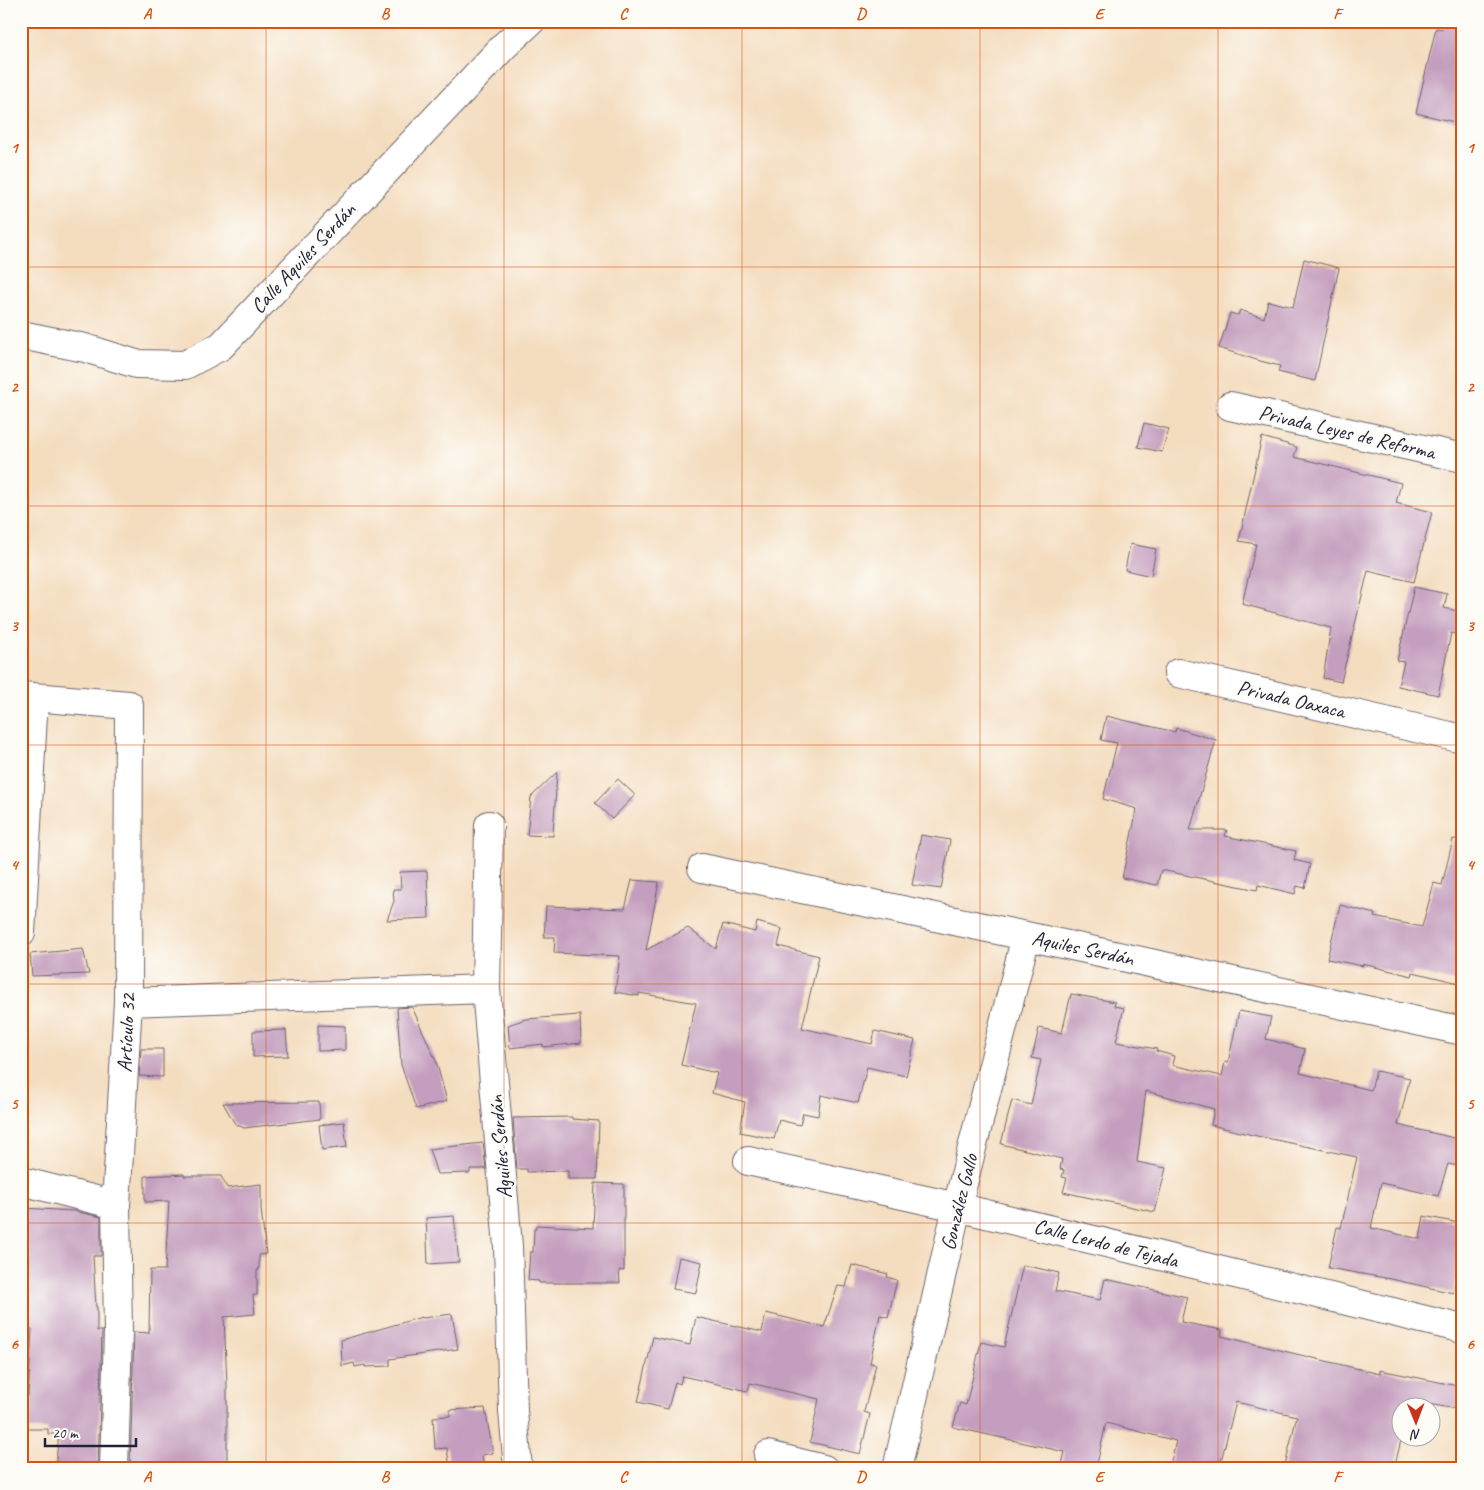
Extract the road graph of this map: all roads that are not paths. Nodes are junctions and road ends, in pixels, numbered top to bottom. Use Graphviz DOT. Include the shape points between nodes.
graph roads {
  1 [pos="531,21"];
  2 [pos="21,336"];
  3 [pos="1230,406"];
  4 [pos="1463,458"];
  5 [pos="1178,673"];
  6 [pos="28,696"];
  7 [pos="1463,738"];
  8 [pos="489,825"];
  9 [pos="702,868"];
  10 [pos="21,933"];
  11 [pos="1026,936"];
  12 [pos="486,989"];
  13 [pos="128,1002"];
  14 [pos="1463,1031"];
  15 [pos="748,1161"];
  16 [pos="21,1181"];
  17 [pos="116,1205"];
  18 [pos="957,1207"];
  19 [pos="1463,1329"];
  20 [pos="768,1455"];
  21 [pos="114,1469"];
  22 [pos="518,1469"];
  23 [pos="824,1469"];
  24 [pos="897,1469"];
  1 -- 2 [label="street, Calle Aquiles Serdán" via="222,346 185,365 136,364 85,348"];
  3 -- 4 [label="street, Privada Leyes de Reforma"];
  5 -- 7 [label="street, Privada Oaxaca"];
  6 -- 10 [label="street"];
  6 -- 13 [label="street, Artículo 32" via="129,705"];
  8 -- 12 [label="street, Aguiles Serdán"];
  9 -- 11 [label="street, Aquiles Serdán"];
  11 -- 14 [label="street, Aquiles Serdán"];
  11 -- 18 [label="street, González Gallo"];
  12 -- 13 [label="street"];
  12 -- 22 [label="street, Aguiles Serdán" via="508,1246"];
  13 -- 17 [label="street, Artículo 32"];
  15 -- 18 [label="street, Calle Lerdo de Tejada"];
  16 -- 17 [label="street"];
  17 -- 21 [label="street, Artículo 32" via="118,1331"];
  18 -- 19 [label="street, Calle Lerdo de Tejada"];
  18 -- 24 [label="street, González Gallo"];
  20 -- 23 [label="street"];
}
